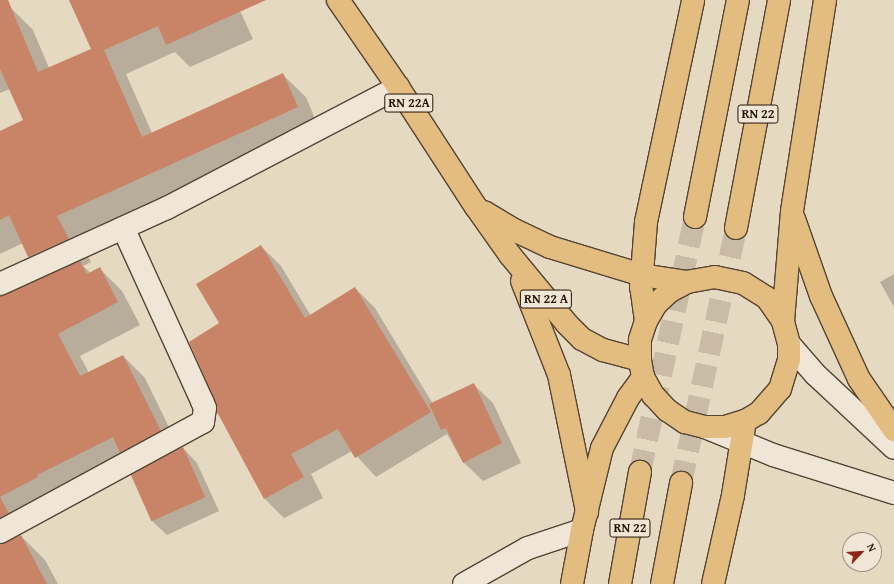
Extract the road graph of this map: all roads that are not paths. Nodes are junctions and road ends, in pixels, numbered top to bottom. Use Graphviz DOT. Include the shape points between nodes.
graph roads {
  1 [pos="338,0"];
  2 [pos="693,0"];
  3 [pos="738,0"];
  4 [pos="779,0"];
  5 [pos="825,0"];
  6 [pos="398,87"];
  7 [pos="476,207"];
  8 [pos="792,211"];
  9 [pos="694,217"];
  10 [pos="123,228"];
  11 [pos="736,228"];
  12 [pos="510,255"];
  13 [pos="642,275"];
  14 [pos="687,282"];
  15 [pos="0,284"];
  16 [pos="646,321"];
  17 [pos="783,321"];
  18 [pos="789,344"];
  19 [pos="641,368"];
  20 [pos="705,427"];
  21 [pos="894,430"];
  22 [pos="744,432"];
  23 [pos="894,448"];
  24 [pos="640,472"];
  25 [pos="681,482"];
  26 [pos="894,493"];
  27 [pos="585,521"];
  28 [pos="0,532"];
  29 [pos="464,584"];
  30 [pos="572,584"];
  31 [pos="620,584"];
  32 [pos="662,584"];
  33 [pos="713,584"];
  1 -- 6 [label="main road, RN 22A"];
  2 -- 13 [label="main road" via="651,188"];
  3 -- 9 [label="main road, RN 22"];
  4 -- 11 [label="main road, RN 22"];
  5 -- 8 [label="main road"];
  6 -- 7 [label="main road, RN 22A"];
  6 -- 10 [label="street" via="167,208"];
  7 -- 12 [label="main road, RN 22 A"];
  7 -- 13 [label="main road" via="512,229 550,246"];
  8 -- 17 [label="main road"];
  8 -- 21 [label="main road" via="821,296 859,379"];
  10 -- 15 [label="street"];
  10 -- 28 [label="street" via="202,401 205,417 199,426"];
  12 -- 19 [label="main road, RN 22 A" via="582,339"];
  12 -- 27 [label="main road" via="559,375"];
  13 -- 14 [label="main road"];
  13 -- 16 [label="main road"];
  14 -- 16 [label="main road" via="670,291"];
  14 -- 17 [label="main road" via="715,277 743,283 767,298"];
  16 -- 19 [label="main road" via="640,340"];
  17 -- 18 [label="main road"];
  18 -- 22 [label="main road" via="789,359 780,389"];
  18 -- 23 [label="street" via="815,374"];
  19 -- 20 [label="main road" via="653,395 667,410 685,422"];
  19 -- 27 [label="main road" via="602,448"];
  20 -- 22 [label="street"];
  22 -- 26 [label="street" via="786,460"];
  22 -- 33 [label="main road"];
  24 -- 31 [label="main road, RN 22"];
  25 -- 32 [label="main road, RN 22"];
  27 -- 29 [label="street" via="528,548"];
  27 -- 30 [label="main road"];
}
